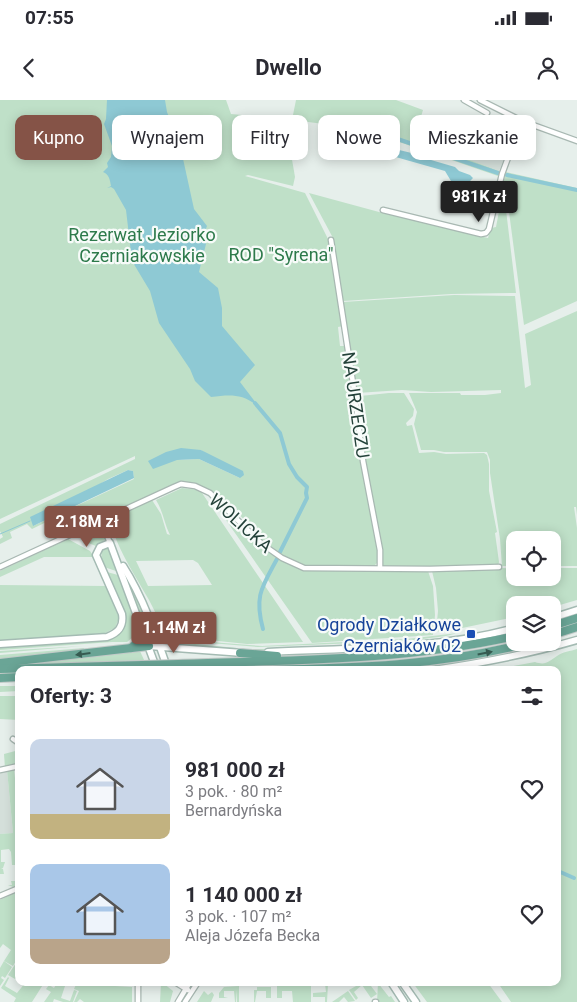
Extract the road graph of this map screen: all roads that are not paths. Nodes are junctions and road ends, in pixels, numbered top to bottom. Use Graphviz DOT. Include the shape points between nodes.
graph roads {
  1 [pos="464,100"];
  2 [pos="480,100"];
  3 [pos="487,112"];
  4 [pos="577,142"];
  5 [pos="507,160"];
  6 [pos="383,210"];
  7 [pos="331,240"];
  8 [pos="101,521"];
  9 [pos="110,543"];
  10 [pos="117,556"];
  11 [pos="0,567"];
  12 [pos="380,568"];
  13 [pos="499,568"];
  14 [pos="577,610"];
  15 [pos="561,615"];
  16 [pos="577,618"];
  17 [pos="561,623"];
  18 [pos="577,627"];
  19 [pos="142,629"];
  20 [pos="506,630"];
  21 [pos="561,632"];
  22 [pos="577,632"];
  23 [pos="561,636"];
  24 [pos="506,638"];
  25 [pos="577,640"];
  26 [pos="148,643"];
  27 [pos="0,644"];
  28 [pos="160,646"];
  29 [pos="506,648"];
  30 [pos="125,649"];
  31 [pos="240,653"];
  32 [pos="309,659"];
  33 [pos="0,663"];
  34 [pos="107,666"];
  35 [pos="156,666"];
  36 [pos="167,666"];
  37 [pos="366,666"];
  38 [pos="460,666"];
  39 [pos="0,669"];
  40 [pos="15,669"];
  41 [pos="15,767"];
  42 [pos="0,770"];
  43 [pos="15,890"];
  44 [pos="0,896"];
  45 [pos="138,986"];
  46 [pos="181,986"];
  47 [pos="188,986"];
  48 [pos="195,986"];
  49 [pos="394,986"];
  50 [pos="405,986"];
  51 [pos="186,989"];
  52 [pos="191,992"];
  53 [pos="138,1002"];
  54 [pos="178,1002"];
  55 [pos="185,1002"];
  56 [pos="404,1002"];
  57 [pos="416,1002"];
  1 -- 3 [label="street"];
  2 -- 4 [label="street" via="522,121"];
  5 -- 6 [label="street" via="486,233"];
  7 -- 12 [label="street, NA URZECZU" via="363,461 380,550"];
  8 -- 9 [label="street"];
  8 -- 11 [label="street, WOLICKA"];
  8 -- 12 [label="street, WOLICKA" via="174,486 188,484 210,493 262,544 296,565 310,569"];
  9 -- 10 [label="main road"];
  9 -- 27 [label="main road" via="100,547 96,554 122,614 123,623 117,632 107,637"];
  10 -- 19 [label="main road"];
  10 -- 28 [label="main road" via="137,591"];
  12 -- 13 [label="street, WOLICKA"];
  14 -- 15 [label="main road"];
  16 -- 17 [label="main road"];
  18 -- 21 [label="main road"];
  19 -- 26 [label="main road"];
  19 -- 30 [label="main road" via="136,645"];
  20 -- 31 [label="main road" via="417,645"];
  22 -- 23 [label="main road"];
  24 -- 32 [label="main road" via="417,653"];
  25 -- 38 [label="main road" via="495,661"];
  26 -- 28 [label="main road"];
  26 -- 30 [label="main road"];
  26 -- 35 [label="main road"];
  28 -- 31 [label="main road"];
  28 -- 36 [label="main road"];
  37 -- 29 [label="main road, one-way" via="417,663"];
  30 -- 33 [label="main road, one-way"];
  31 -- 32 [label="main road"];
  32 -- 34 [label="main road, bridge"];
  39 -- 40 [label="main road, bridge"];
  41 -- 42 [label="street"];
  43 -- 44 [label="street"];
  45 -- 53 [label="street"];
  46 -- 51 [label="street"];
  47 -- 51 [label="street"];
  48 -- 52 [label="street"];
  49 -- 56 [label="main road"];
  50 -- 57 [label="main road"];
  51 -- 52 [label="street"];
  51 -- 54 [label="street"];
  52 -- 55 [label="street"];
}
